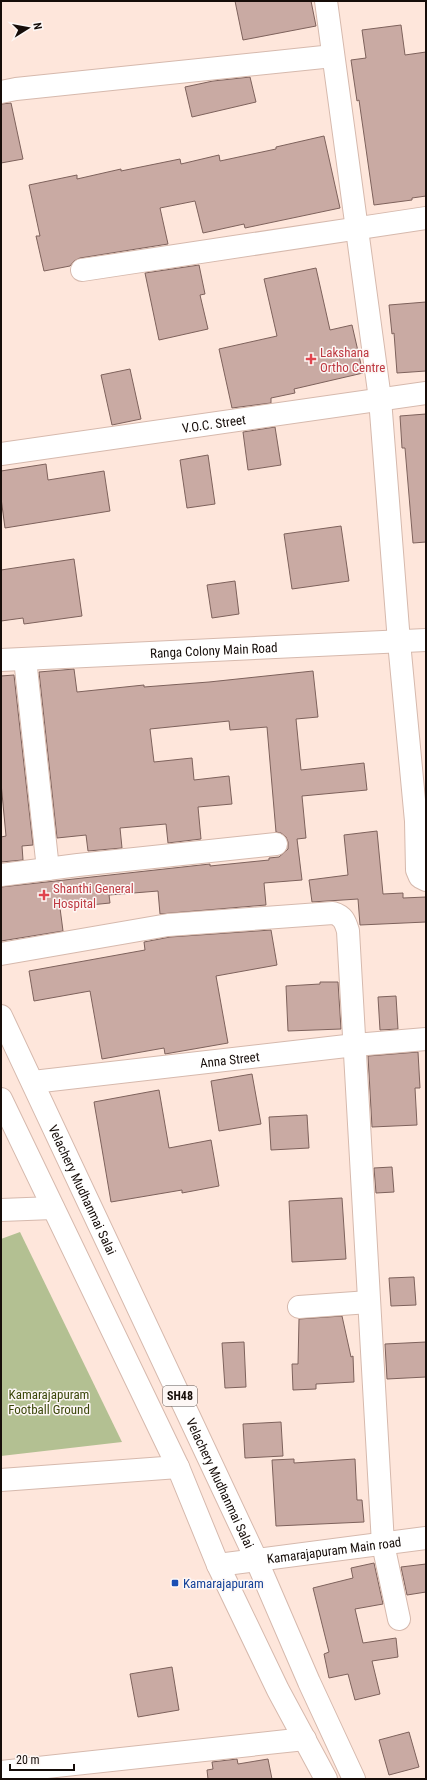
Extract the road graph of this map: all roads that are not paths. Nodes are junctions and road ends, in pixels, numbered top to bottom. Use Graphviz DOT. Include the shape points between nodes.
graph roads {
  1 [pos="326,1"];
  2 [pos="333,56"];
  3 [pos="1,92"];
  4 [pos="426,218"];
  5 [pos="357,229"];
  6 [pos="82,270"];
  7 [pos="426,393"];
  8 [pos="380,399"];
  9 [pos="1,454"];
  10 [pos="426,640"];
  11 [pos="399,642"];
  12 [pos="24,659"];
  13 [pos="1,660"];
  14 [pos="276,844"];
  15 [pos="48,869"];
  16 [pos="1,875"];
  17 [pos="426,880"];
  18 [pos="1,954"];
  19 [pos="1,1016"];
  20 [pos="426,1039"];
  21 [pos="355,1045"];
  22 [pos="33,1082"];
  23 [pos="1,1099"];
  24 [pos="54,1208"];
  25 [pos="1,1210"];
  26 [pos="369,1302"];
  27 [pos="299,1307"];
  28 [pos="178,1467"];
  29 [pos="1,1480"];
  30 [pos="426,1538"];
  31 [pos="382,1544"];
  32 [pos="256,1559"];
  33 [pos="218,1566"];
  34 [pos="399,1619"];
  35 [pos="305,1739"];
  36 [pos="1,1772"];
  37 [pos="326,1779"];
  38 [pos="354,1779"];
  1 -- 2 [label="street"];
  2 -- 3 [label="street"];
  2 -- 5 [label="street"];
  4 -- 5 [label="street"];
  5 -- 6 [label="street"];
  5 -- 8 [label="street"];
  7 -- 8 [label="street, V.O.C. Street"];
  8 -- 9 [label="street, V.O.C. Street"];
  8 -- 11 [label="street"];
  10 -- 11 [label="street, Ranga Colony Main Road"];
  11 -- 12 [label="street, Ranga Colony Main Road"];
  11 -- 17 [label="street" via="416,820 417,870 420,877"];
  12 -- 13 [label="street, Ranga Colony Main Road"];
  12 -- 15 [label="street"];
  14 -- 15 [label="street"];
  15 -- 16 [label="street"];
  18 -- 21 [label="street" via="168,925 333,913 341,916 348,931"];
  19 -- 22 [label="street, Velachery Mudhanmai Salai / SH48"];
  20 -- 21 [label="street, Anna Street"];
  21 -- 22 [label="street, Anna Street"];
  21 -- 26 [label="street"];
  22 -- 32 [label="street, Velachery Mudhanmai Salai / SH48"];
  23 -- 24 [label="street, SH48"];
  24 -- 25 [label="street"];
  24 -- 28 [label="street, SH48"];
  26 -- 27 [label="street"];
  26 -- 31 [label="street"];
  28 -- 29 [label="street"];
  28 -- 33 [label="street, SH48"];
  30 -- 31 [label="street, Kamarajapuram Main road"];
  31 -- 32 [label="street, Kamarajapuram Main road"];
  31 -- 34 [label="street"];
  32 -- 33 [label="street, Kamarajapuram Main road"];
  32 -- 38 [label="street, Velachery Mudhanmai Salai / SH48"];
  33 -- 35 [label="street, SH48" via="278,1690"];
  35 -- 36 [label="street"];
  35 -- 37 [label="street, SH48"];
}
